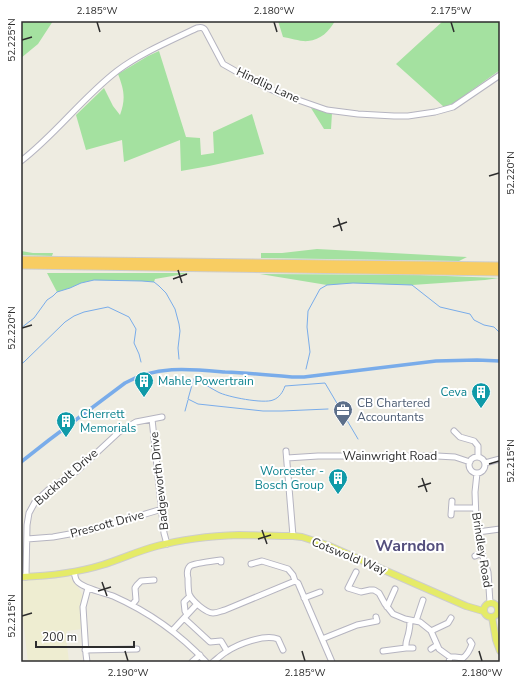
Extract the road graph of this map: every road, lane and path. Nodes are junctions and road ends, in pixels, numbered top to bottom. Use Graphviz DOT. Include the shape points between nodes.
graph roads {
  1 [pos="500,75"];
  2 [pos="21,161"];
  3 [pos="21,260"];
  4 [pos="23,265"];
  5 [pos="500,266"];
  6 [pos="500,272"];
  7 [pos="162,417"];
  8 [pos="152,419"];
  9 [pos="454,431"];
  10 [pos="286,451"];
  11 [pos="478,456"];
  12 [pos="287,458"];
  13 [pos="500,459"];
  14 [pos="470,462"];
  15 [pos="486,463"];
  16 [pos="477,473"];
  17 [pos="452,501"];
  18 [pos="452,508"];
  19 [pos="475,508"];
  20 [pos="162,509"];
  21 [pos="452,515"];
  22 [pos="500,529"];
  23 [pos="478,532"];
  24 [pos="293,536"];
  25 [pos="28,539"];
  26 [pos="167,544"];
  27 [pos="482,553"];
  28 [pos="475,556"];
  29 [pos="221,562"];
  30 [pos="251,564"];
  31 [pos="74,572"];
  32 [pos="356,572"];
  33 [pos="24,577"];
  34 [pos="152,579"];
  35 [pos="295,581"];
  36 [pos="88,588"];
  37 [pos="395,589"];
  38 [pos="320,592"];
  39 [pos="190,596"];
  40 [pos="304,598"];
  41 [pos="423,600"];
  42 [pos="490,603"];
  43 [pos="197,604"];
  44 [pos="132,605"];
  45 [pos="387,606"];
  46 [pos="499,609"];
  47 [pos="483,611"];
  48 [pos="186,616"];
  49 [pos="376,616"];
  50 [pos="492,617"];
  51 [pos="451,618"];
  52 [pos="410,620"];
  53 [pos="416,621"];
  54 [pos="172,630"];
  55 [pos="431,631"];
  56 [pos="322,639"];
  57 [pos="473,643"];
  58 [pos="437,645"];
  59 [pos="406,648"];
  60 [pos="413,648"];
  61 [pos="137,649"];
  62 [pos="431,649"];
  63 [pos="85,650"];
  64 [pos="283,650"];
  65 [pos="227,651"];
  66 [pos="383,651"];
  67 [pos="500,651"];
  68 [pos="200,655"];
  69 [pos="449,660"];
  70 [pos="461,660"];
  71 [pos="87,662"];
  72 [pos="192,662"];
  73 [pos="206,662"];
  74 [pos="213,662"];
  75 [pos="332,662"];
  1 -- 2 [label="street, Hindlip Lane" via="453,107 435,112 394,116 326,110 281,94 223,64 204,28 201,27 131,61 115,72"];
  3 -- 5 [label="highway"];
  4 -- 6 [label="highway"];
  7 -- 8 [label="street, Buckholt Drive"];
  8 -- 20 [label="street, Badgeworth Drive"];
  8 -- 25 [label="street, Buckholt Drive" via="136,422 119,432 76,471 35,502 29,513"];
  9 -- 11 [label="street" via="460,437 474,441 478,446"];
  10 -- 12 [label="street"];
  11 -- 14 [label="street"];
  11 -- 15 [label="street"];
  12 -- 14 [label="street, Wainwright Road" via="437,456 456,457"];
  12 -- 24 [label="street"];
  13 -- 15 [label="street"];
  14 -- 16 [label="street" via="470,469"];
  15 -- 16 [label="street" via="484,470"];
  16 -- 19 [label="street, Brindley Road"];
  17 -- 18 [label="street"];
  18 -- 19 [label="street"];
  18 -- 21 [label="street"];
  19 -- 23 [label="street, Brindley Road"];
  20 -- 25 [label="street, Prescott Drive" via="92,530"];
  20 -- 26 [label="street, Badgeworth Drive"];
  22 -- 23 [label="street"];
  23 -- 27 [label="street, Brindley Road"];
  24 -- 26 [label="main road, Cotswold Way" via="218,536"];
  24 -- 47 [label="main road, Cotswold Way" via="327,545 466,606"];
  25 -- 33 [label="street, Buckholt Drive"];
  26 -- 31 [label="main road, Cotswold Way"];
  27 -- 28 [label="street"];
  27 -- 42 [label="street, Brindley Road" via="488,572"];
  29 -- 39 [label="street" via="190,566"];
  30 -- 35 [label="street" via="262,561 288,569"];
  31 -- 33 [label="main road, Cotswold Way"];
  31 -- 36 [label="street" via="77,581"];
  32 -- 45 [label="street" via="348,588 361,592 374,590"];
  34 -- 44 [label="street" via="137,584 136,600"];
  35 -- 40 [label="street"];
  35 -- 43 [label="street" via="218,613 208,612"];
  36 -- 44 [label="street"];
  36 -- 63 [label="street" via="83,607"];
  37 -- 45 [label="street"];
  38 -- 40 [label="street" via="313,592"];
  39 -- 43 [label="street"];
  39 -- 48 [label="street" via="184,602"];
  40 -- 56 [label="street"];
  41 -- 53 [label="street"];
  42 -- 46 [label="main road"];
  42 -- 47 [label="main road" via="486,604"];
  43 -- 48 [label="street"];
  44 -- 54 [label="street"];
  45 -- 52 [label="street" via="394,614"];
  46 -- 50 [label="main road"];
  47 -- 50 [label="main road" via="487,617"];
  48 -- 54 [label="street"];
  48 -- 65 [label="street" via="210,642 221,641"];
  49 -- 56 [label="street" via="377,621 357,625"];
  50 -- 67 [label="main road"];
  51 -- 55 [label="street" via="448,623"];
  52 -- 53 [label="street"];
  52 -- 59 [label="street"];
  53 -- 55 [label="street"];
  54 -- 68 [label="street"];
  55 -- 58 [label="street"];
  56 -- 75 [label="street"];
  57 -- 70 [label="street"];
  58 -- 62 [label="street"];
  58 -- 69 [label="street"];
  59 -- 60 [label="street"];
  59 -- 66 [label="street"];
  61 -- 63 [label="street"];
  63 -- 71 [label="street"];
  64 -- 65 [label="street" via="278,639 272,637 244,643"];
  65 -- 74 [label="street"];
  68 -- 72 [label="street"];
  68 -- 73 [label="street"];
  69 -- 70 [label="street" via="455,656"];
}
